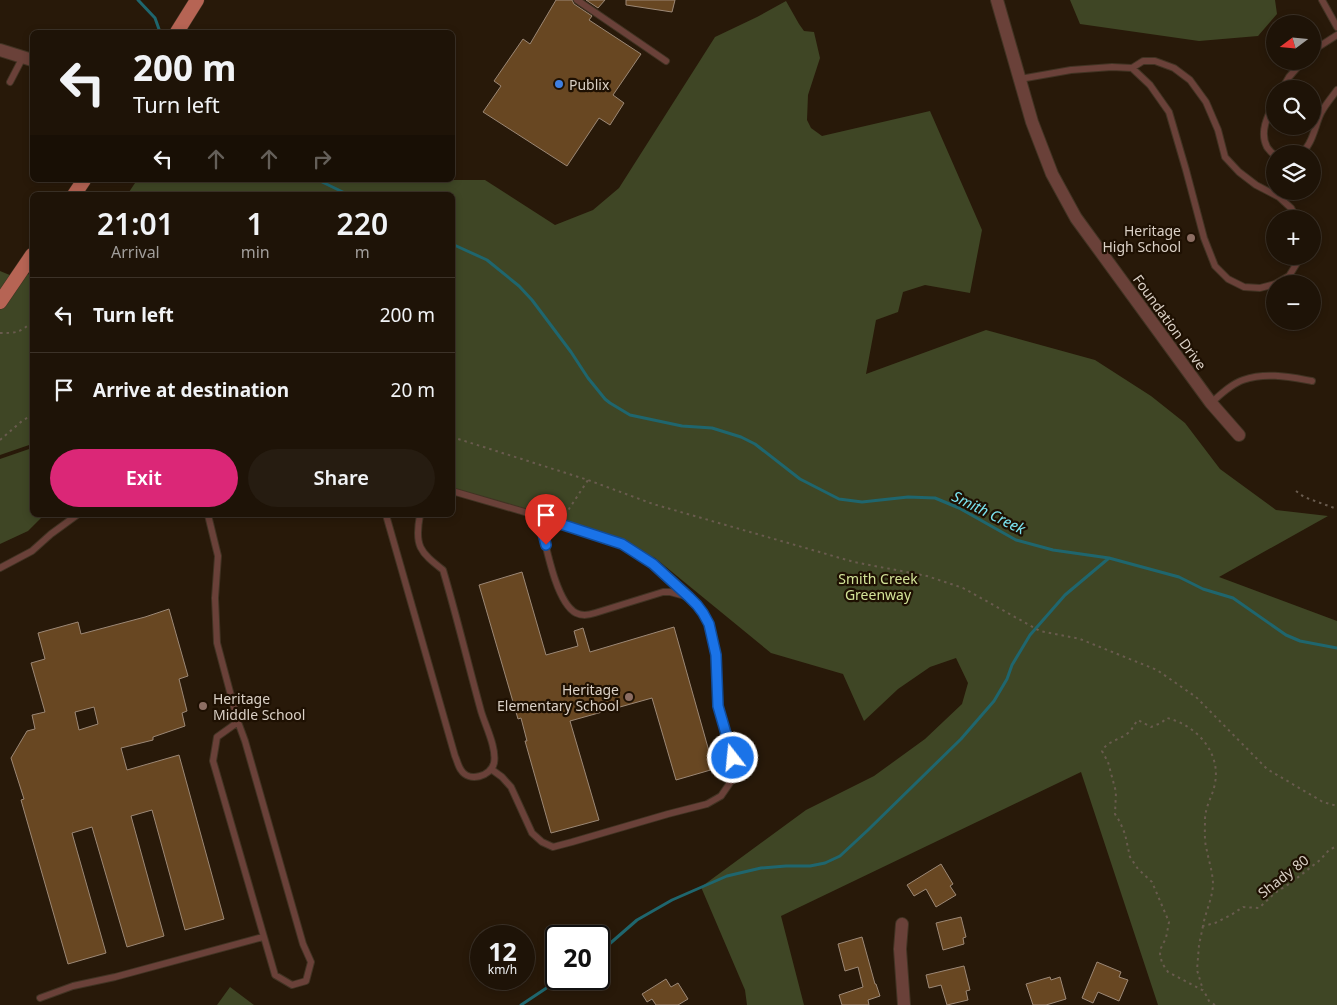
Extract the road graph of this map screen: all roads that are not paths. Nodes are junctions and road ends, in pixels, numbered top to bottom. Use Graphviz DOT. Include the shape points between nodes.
graph roads {
  1 [pos="197,0"];
  2 [pos="577,0"];
  3 [pos="997,0"];
  4 [pos="1322,0"];
  5 [pos="1337,28"];
  6 [pos="178,30"];
  7 [pos="1337,35"];
  8 [pos="1321,45"];
  9 [pos="0,50"];
  10 [pos="28,58"];
  11 [pos="666,60"];
  12 [pos="1132,68"];
  13 [pos="1295,70"];
  14 [pos="1020,79"];
  15 [pos="1287,80"];
  16 [pos="10,82"];
  17 [pos="1337,90"];
  18 [pos="1266,122"];
  19 [pos="1266,145"];
  20 [pos="1307,145"];
  21 [pos="1292,210"];
  22 [pos="30,258"];
  23 [pos="1296,265"];
  24 [pos="0,302"];
  25 [pos="1312,381"];
  26 [pos="1210,402"];
  27 [pos="1239,435"];
  28 [pos="455,493"];
  29 [pos="74,517"];
  30 [pos="208,517"];
  31 [pos="387,517"];
  32 [pos="420,517"];
  33 [pos="539,517"];
  34 [pos="0,568"];
  35 [pos="689,597"];
  36 [pos="238,722"];
  37 [pos="491,769"];
  38 [pos="902,924"];
  39 [pos="263,937"];
  40 [pos="40,998"];
  41 [pos="904,1005"];
  1 -- 6 [label="main road"];
  2 -- 11 [label="lane"];
  3 -- 14 [label="street, Foundation Drive"];
  4 -- 5 [label="lane"];
  7 -- 8 [label="lane"];
  9 -- 10 [label="street"];
  10 -- 16 [label="lane"];
  12 -- 14 [label="lane" via="1112,66 1071,70"];
  12 -- 21 [label="lane" via="1143,61 1155,61 1174,68 1190,80 1206,102 1226,157 1256,186 1278,197"];
  12 -- 23 [label="lane" via="1150,85 1169,112 1204,238 1215,266 1228,279 1244,287 1260,288 1289,276"];
  13 -- 15 [label="lane"];
  14 -- 26 [label="street, Foundation Drive" via="1052,174 1076,218"];
  17 -- 20 [label="lane" via="1322,112"];
  18 -- 19 [label="lane"];
  22 -- 24 [label="main road"];
  25 -- 26 [label="lane" via="1264,375 1241,380"];
  26 -- 27 [label="street, Foundation Drive"];
  28 -- 33 [label="lane"];
  29 -- 34 [label="lane" via="32,551"];
  30 -- 36 [label="lane" via="218,556 215,598 217,643"];
  31 -- 37 [label="lane" via="461,771 470,777 480,776"];
  32 -- 37 [label="lane" via="418,544 426,556 443,570 493,748"];
  33 -- 35 [label="lane" via="622,544 653,564"];
  33 -- 35 [label="lane" via="561,596 577,614 595,614 663,592"];
  35 -- 37 [label="lane" via="709,624 716,655 718,706 733,758 732,780 721,796 707,804 553,846 532,833 511,787"];
  36 -- 39 [label="lane" via="217,737 213,761"];
  36 -- 39 [label="lane" via="311,962 306,980 292,985 275,975"];
  38 -- 41 [label="street" via="900,949"];
  39 -- 40 [label="lane" via="73,986"];
}
